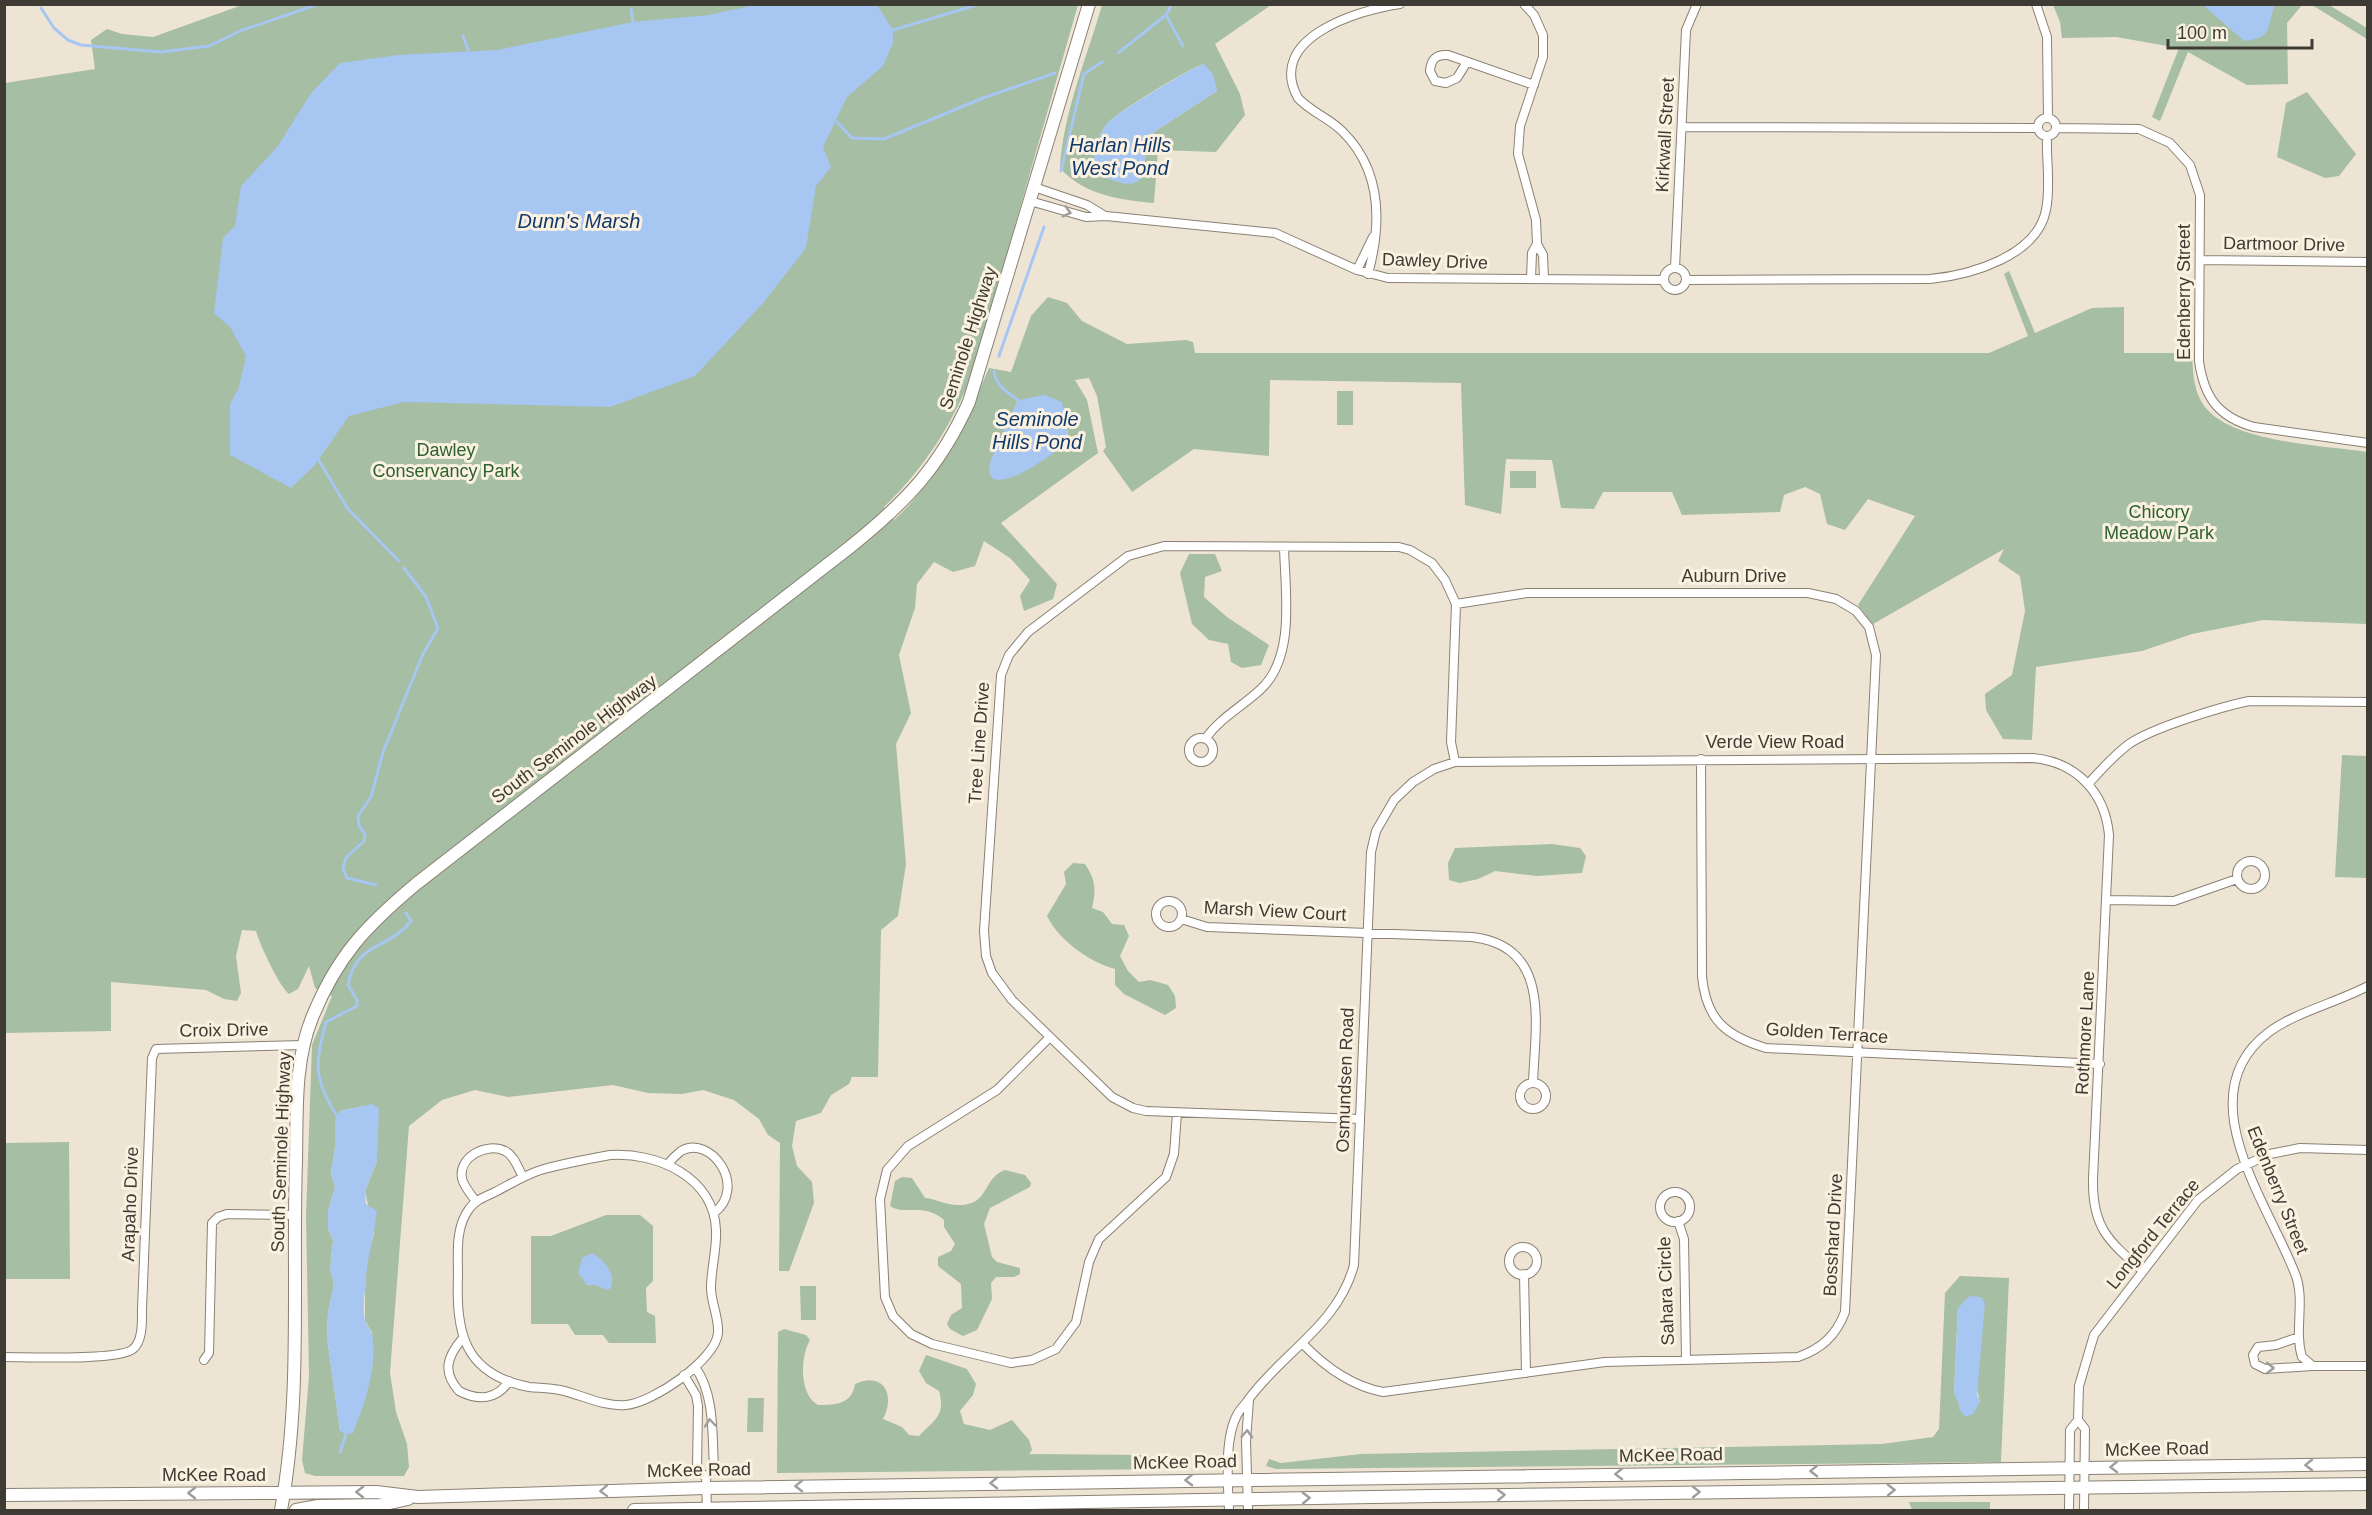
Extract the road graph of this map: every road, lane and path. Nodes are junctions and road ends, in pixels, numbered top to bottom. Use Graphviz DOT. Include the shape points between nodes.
graph roads {
  1 [pos="1089,4"];
  2 [pos="1400,4"];
  3 [pos="1524,4"];
  4 [pos="1696,4"];
  5 [pos="2036,4"];
  6 [pos="1467,62"];
  7 [pos="1534,85"];
  8 [pos="2048,118"];
  9 [pos="1683,127"];
  10 [pos="2038,128"];
  11 [pos="2056,128"];
  12 [pos="2047,136"];
  13 [pos="1034,187"];
  14 [pos="1030,201"];
  15 [pos="1106,216"];
  16 [pos="1375,234"];
  17 [pos="1537,244"];
  18 [pos="2200,260"];
  19 [pos="2367,262"];
  20 [pos="1675,268"];
  21 [pos="1357,270"];
  22 [pos="1368,274"];
  23 [pos="1531,279"];
  24 [pos="1544,279"];
  25 [pos="1664,280"];
  26 [pos="1686,280"];
  27 [pos="2367,442"];
  28 [pos="1284,547"];
  29 [pos="1456,604"];
  30 [pos="684,677"];
  31 [pos="2367,702"];
  32 [pos="1206,738"];
  33 [pos="1873,758"];
  34 [pos="1701,759"];
  35 [pos="1455,762"];
  36 [pos="2089,783"];
  37 [pos="2237,879"];
  38 [pos="2108,900"];
  39 [pos="1181,919"];
  40 [pos="1367,933"];
  41 [pos="2367,986"];
  42 [pos="1049,1038"];
  43 [pos="303,1045"];
  44 [pos="1859,1052"];
  45 [pos="152,1058"];
  46 [pos="2100,1064"];
  47 [pos="1533,1083"];
  48 [pos="1177,1113"];
  49 [pos="1360,1119"];
  50 [pos="2367,1150"];
  51 [pos="2246,1164"];
  52 [pos="667,1165"];
  53 [pos="523,1177"];
  54 [pos="476,1202"];
  55 [pos="714,1213"];
  56 [pos="294,1215"];
  57 [pos="1678,1221"];
  58 [pos="2143,1271"];
  59 [pos="1524,1274"];
  60 [pos="2299,1337"];
  61 [pos="462,1339"];
  62 [pos="1302,1343"];
  63 [pos="4,1357"];
  64 [pos="1686,1359"];
  65 [pos="204,1360"];
  66 [pos="2313,1366"];
  67 [pos="2367,1366"];
  68 [pos="695,1367"];
  69 [pos="1526,1373"];
  70 [pos="684,1375"];
  71 [pos="509,1381"];
  72 [pos="1249,1399"];
  73 [pos="2078,1420"];
  74 [pos="2367,1464"];
  75 [pos="2070,1468"];
  76 [pos="2085,1468"];
  77 [pos="1248,1479"];
  78 [pos="1228,1480"];
  79 [pos="2367,1484"];
  80 [pos="2069,1488"];
  81 [pos="2084,1488"];
  82 [pos="285,1492"];
  83 [pos="4,1495"];
  84 [pos="418,1497"];
  85 [pos="706,1497"];
  86 [pos="1229,1505"];
  87 [pos="1248,1505"];
  88 [pos="281,1510"];
  89 [pos="296,1510"];
  90 [pos="634,1510"];
  91 [pos="2069,1510"];
  92 [pos="2084,1510"];
  1 -- 13 [label="main road, Seminole Highway"];
  2 -- 16 [label="street" via="1352,17 1316,34 1297,51 1292,68 1298,98 1342,132 1366,163 1377,201"];
  3 -- 7 [label="street" via="1544,35"];
  4 -- 9 [label="street, Kirkwall Street" via="1686,30"];
  5 -- 8 [label="street" via="2047,37"];
  6 -- 7 [label="street"];
  7 -- 17 [label="street" via="1520,126 1518,154 1536,220"];
  8 -- 10 [label="street"];
  8 -- 11 [label="street"];
  9 -- 10 [label="street"];
  9 -- 20 [label="street, Kirkwall Street"];
  10 -- 12 [label="street"];
  11 -- 12 [label="street"];
  11 -- 18 [label="street, Edenberry Street" via="2139,129 2170,143 2190,165 2196,179"];
  12 -- 26 [label="street" via="2048,202 2037,233 2013,254 1970,271 1930,279"];
  13 -- 14 [label="main road, Seminole Highway"];
  13 -- 15 [label="street, Dawley Drive" via="1087,205"];
  14 -- 15 [label="street, Dawley Drive, one-way" via="1086,217"];
  14 -- 30 [label="main road, Seminole Highway" via="969,402 956,430 920,485 885,519"];
  15 -- 21 [label="street, Dawley Drive" via="1275,233"];
  16 -- 21 [label="street"];
  16 -- 22 [label="street"];
  17 -- 23 [label="street" via="1532,253"];
  17 -- 24 [label="street" via="1543,255"];
  18 -- 19 [label="street, Dartmoor Drive"];
  18 -- 27 [label="street, Edenberry Street" via="2200,367 2204,386 2221,411 2238,423 2254,427"];
  20 -- 25 [label="street" via="1667,272"];
  20 -- 26 [label="street" via="1682,271"];
  21 -- 22 [label="street, Dawley Drive"];
  22 -- 23 [label="street, Dawley Drive" via="1407,279"];
  23 -- 24 [label="street, Dawley Drive"];
  24 -- 25 [label="street, Dawley Drive"];
  25 -- 26 [label="street" via="1673,289 1680,288"];
  28 -- 29 [label="street, Tree Line Drive" via="1386,546 1410,550 1440,571"];
  28 -- 32 [label="street" via="1285,633 1281,660 1265,684"];
  28 -- 42 [label="street, Tree Line Drive" via="1164,546 1143,550 1122,560 1028,632 1005,664 997,699 985,948 996,982"];
  29 -- 33 [label="street, Auburn Drive" via="1527,593 1792,592 1836,599 1863,619 1875,647"];
  29 -- 35 [label="street, Tree Line Drive" via="1451,742"];
  30 -- 43 [label="main road, South Seminole Highway" via="378,916 333,971"];
  31 -- 36 [label="street" via="2248,701 2233,705 2131,743"];
  33 -- 34 [label="street, Verde View Road"];
  33 -- 36 [label="street, Verde View Road" via="2042,759 2067,767"];
  33 -- 44 [label="street, Bosshard Drive"];
  34 -- 35 [label="street, Verde View Road"];
  34 -- 44 [label="street, Golden Terrace" via="1702,976 1704,996 1714,1017 1742,1041 1766,1048"];
  35 -- 40 [label="street, Osmundsen Road" via="1413,782 1384,815 1371,852"];
  36 -- 38 [label="street, Rothmore Lane" via="2108,823"];
  37 -- 38 [label="street" via="2174,901"];
  38 -- 46 [label="street, Rothmore Lane"];
  39 -- 40 [label="street, Marsh View Court" via="1207,927"];
  40 -- 47 [label="street, Marsh View Court" via="1487,939 1519,959 1534,990"];
  40 -- 49 [label="street, Osmundsen Road"];
  41 -- 51 [label="street, Edenberry Street" via="2271,1031 2246,1055 2233,1083 2231,1101"];
  42 -- 48 [label="street, Tree Line Drive" via="1122,1103 1146,1112"];
  42 -- 48 [label="street" via="997,1090 908,1146 887,1170 880,1199 885,1296 893,1316 911,1334 932,1344 1011,1362 1032,1360 1056,1349 1076,1322 1089,1262 1099,1239 1166,1176 1174,1154"];
  43 -- 45 [label="street, Croix Drive" via="162,1047 156,1049"];
  43 -- 56 [label="main road, South Seminole Highway"];
  44 -- 46 [label="street, Golden Terrace"];
  44 -- 64 [label="street, Bosshard Drive" via="1847,1303 1842,1321 1822,1346 1798,1357"];
  45 -- 63 [label="street, Arapaho Drive" via="141,1327 133,1349 116,1355"];
  46 -- 58 [label="street, Rothmore Lane" via="2094,1212 2106,1237"];
  48 -- 49 [label="street, Tree Line Drive"];
  49 -- 62 [label="street, Osmundsen Road" via="1354,1265 1348,1287 1336,1307"];
  50 -- 51 [label="street, Longford Terrace" via="2300,1148"];
  51 -- 58 [label="street, Longford Terrace" via="2198,1200"];
  51 -- 60 [label="street, Edenberry Street" via="2298,1284"];
  52 -- 53 [label="street" via="641,1155 610,1155"];
  52 -- 55 [label="street" via="696,1184"];
  52 -- 55 [label="street" via="681,1151 693,1148 704,1151 723,1167 729,1192"];
  53 -- 54 [label="street"];
  53 -- 54 [label="street" via="505,1151 496,1148 477,1152 466,1161 461,1175"];
  54 -- 61 [label="street" via="464,1219 458,1241 457,1309"];
  55 -- 68 [label="street" via="716,1245 711,1288 718,1334 711,1350"];
  56 -- 65 [label="street" via="227,1214 212,1223 209,1353"];
  56 -- 82 [label="main road, South Seminole Highway" via="294,1371"];
  57 -- 64 [label="street, Sahara Circle" via="1684,1239"];
  58 -- 73 [label="street, Longford Terrace" via="2094,1335 2081,1375"];
  59 -- 69 [label="street"];
  60 -- 66 [label="street" via="2302,1357"];
  60 -- 66 [label="street, one-way" via="2258,1347 2253,1360 2265,1369"];
  61 -- 71 [label="street" via="478,1361"];
  61 -- 71 [label="street" via="448,1361 448,1372 459,1391 483,1398 497,1395"];
  62 -- 69 [label="street, Bosshard Drive" via="1352,1382 1383,1392"];
  62 -- 72 [label="street, Osmundsen Road"];
  64 -- 69 [label="street, Bosshard Drive" via="1605,1362"];
  66 -- 67 [label="street"];
  68 -- 70 [label="street"];
  85 -- 68 [label="street, one-way" via="714,1468 708,1396"];
  70 -- 71 [label="street" via="653,1396 627,1405"];
  70 -- 85 [label="street" via="696,1395 697,1468"];
  77 -- 72 [label="street, one-way"];
  72 -- 78 [label="street, Osmundsen Road" via="1233,1427"];
  73 -- 75 [label="street, Longford Terrace" via="2070,1430"];
  73 -- 76 [label="street, Longford Terrace" via="2085,1429"];
  74 -- 76 [label="main road, McKee Road, one-way"];
  75 -- 76 [label="main road, McKee Road"];
  75 -- 77 [label="main road, McKee Road, one-way"];
  75 -- 80 [label="street, Longford Terrace"];
  76 -- 81 [label="street, Longford Terrace"];
  77 -- 78 [label="main road, McKee Road"];
  77 -- 87 [label="street"];
  78 -- 85 [label="main road, McKee Road, one-way"];
  78 -- 86 [label="street, Osmundsen Road"];
  79 -- 81 [label="main road, McKee Road"];
  80 -- 81 [label="main road, McKee Road"];
  87 -- 80 [label="main road, McKee Road, one-way"];
  80 -- 91 [label="street, Longford Terrace"];
  81 -- 92 [label="street, Longford Terrace"];
  82 -- 83 [label="main road, McKee Road, one-way"];
  84 -- 82 [label="main road, McKee Road, one-way" via="376,1492"];
  82 -- 88 [label="main road, South Seminole Highway"];
  85 -- 84 [label="main road, McKee Road, one-way"];
  84 -- 89 [label="main road" via="381,1505"];
  85 -- 86 [label="main road, McKee Road"];
  85 -- 90 [label="main road, McKee Road"];
  86 -- 87 [label="main road, McKee Road"];
}
